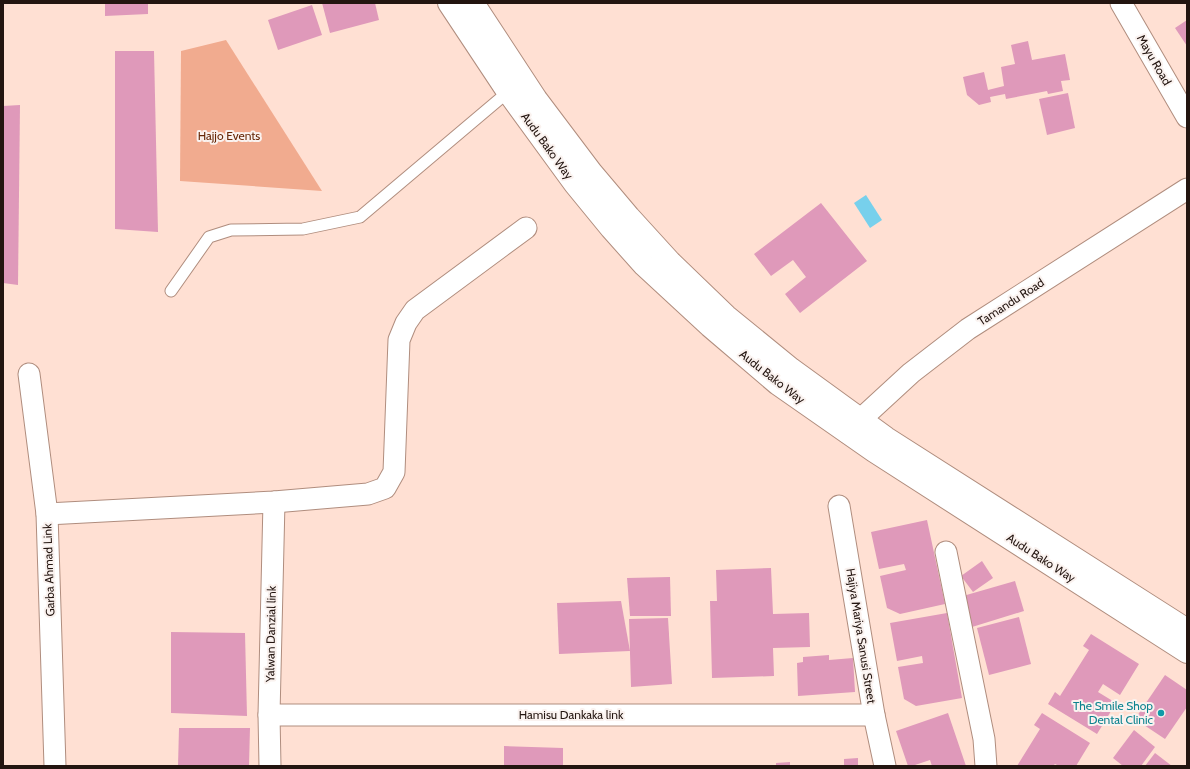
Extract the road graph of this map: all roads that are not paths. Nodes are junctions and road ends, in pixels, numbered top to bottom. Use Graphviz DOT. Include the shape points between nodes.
graph roads {
  1 [pos="449,3"];
  2 [pos="472,3"];
  3 [pos="1121,3"];
  4 [pos="508,92"];
  5 [pos="1187,117"];
  6 [pos="1187,189"];
  7 [pos="526,228"];
  8 [pos="171,291"];
  9 [pos="29,374"];
  10 [pos="854,426"];
  11 [pos="274,502"];
  12 [pos="839,506"];
  13 [pos="47,514"];
  14 [pos="946,552"];
  15 [pos="1187,630"];
  16 [pos="1187,652"];
  17 [pos="269,715"];
  18 [pos="874,715"];
  19 [pos="55,766"];
  20 [pos="270,766"];
  21 [pos="885,766"];
  22 [pos="986,766"];
  1 -- 4 [label="main road, Audu Bako Way"];
  2 -- 10 [label="main road, Audu Bako Way" via="536,99 629,217 670,262 726,316 791,368"];
  3 -- 5 [label="street, Mayu Road"];
  4 -- 8 [label="lane" via="360,217 303,229 231,230 209,237"];
  4 -- 10 [label="main road, Audu Bako Way" via="575,184 644,265 778,384"];
  6 -- 10 [label="street, Tamandu Road" via="968,329 911,373"];
  7 -- 11 [label="street" via="415,310 406,323 399,340 394,472 385,488 368,494"];
  9 -- 13 [label="street, Garba Ahmad Link"];
  10 -- 15 [label="main road, Audu Bako Way" via="886,438"];
  10 -- 16 [label="main road, Audu Bako Way" via="874,451"];
  11 -- 13 [label="street"];
  11 -- 17 [label="street, Yalwan Danzial link"];
  12 -- 18 [label="street, Hajiya Mariya Sanusi Street"];
  13 -- 19 [label="street, Garba Ahmad Link"];
  14 -- 22 [label="street" via="984,739"];
  17 -- 18 [label="street, Hamisu Dankaka link"];
  17 -- 20 [label="street, Yalwan Danzial link"];
  18 -- 21 [label="street, Hajiya Mariya Sanusi Street"];
}
